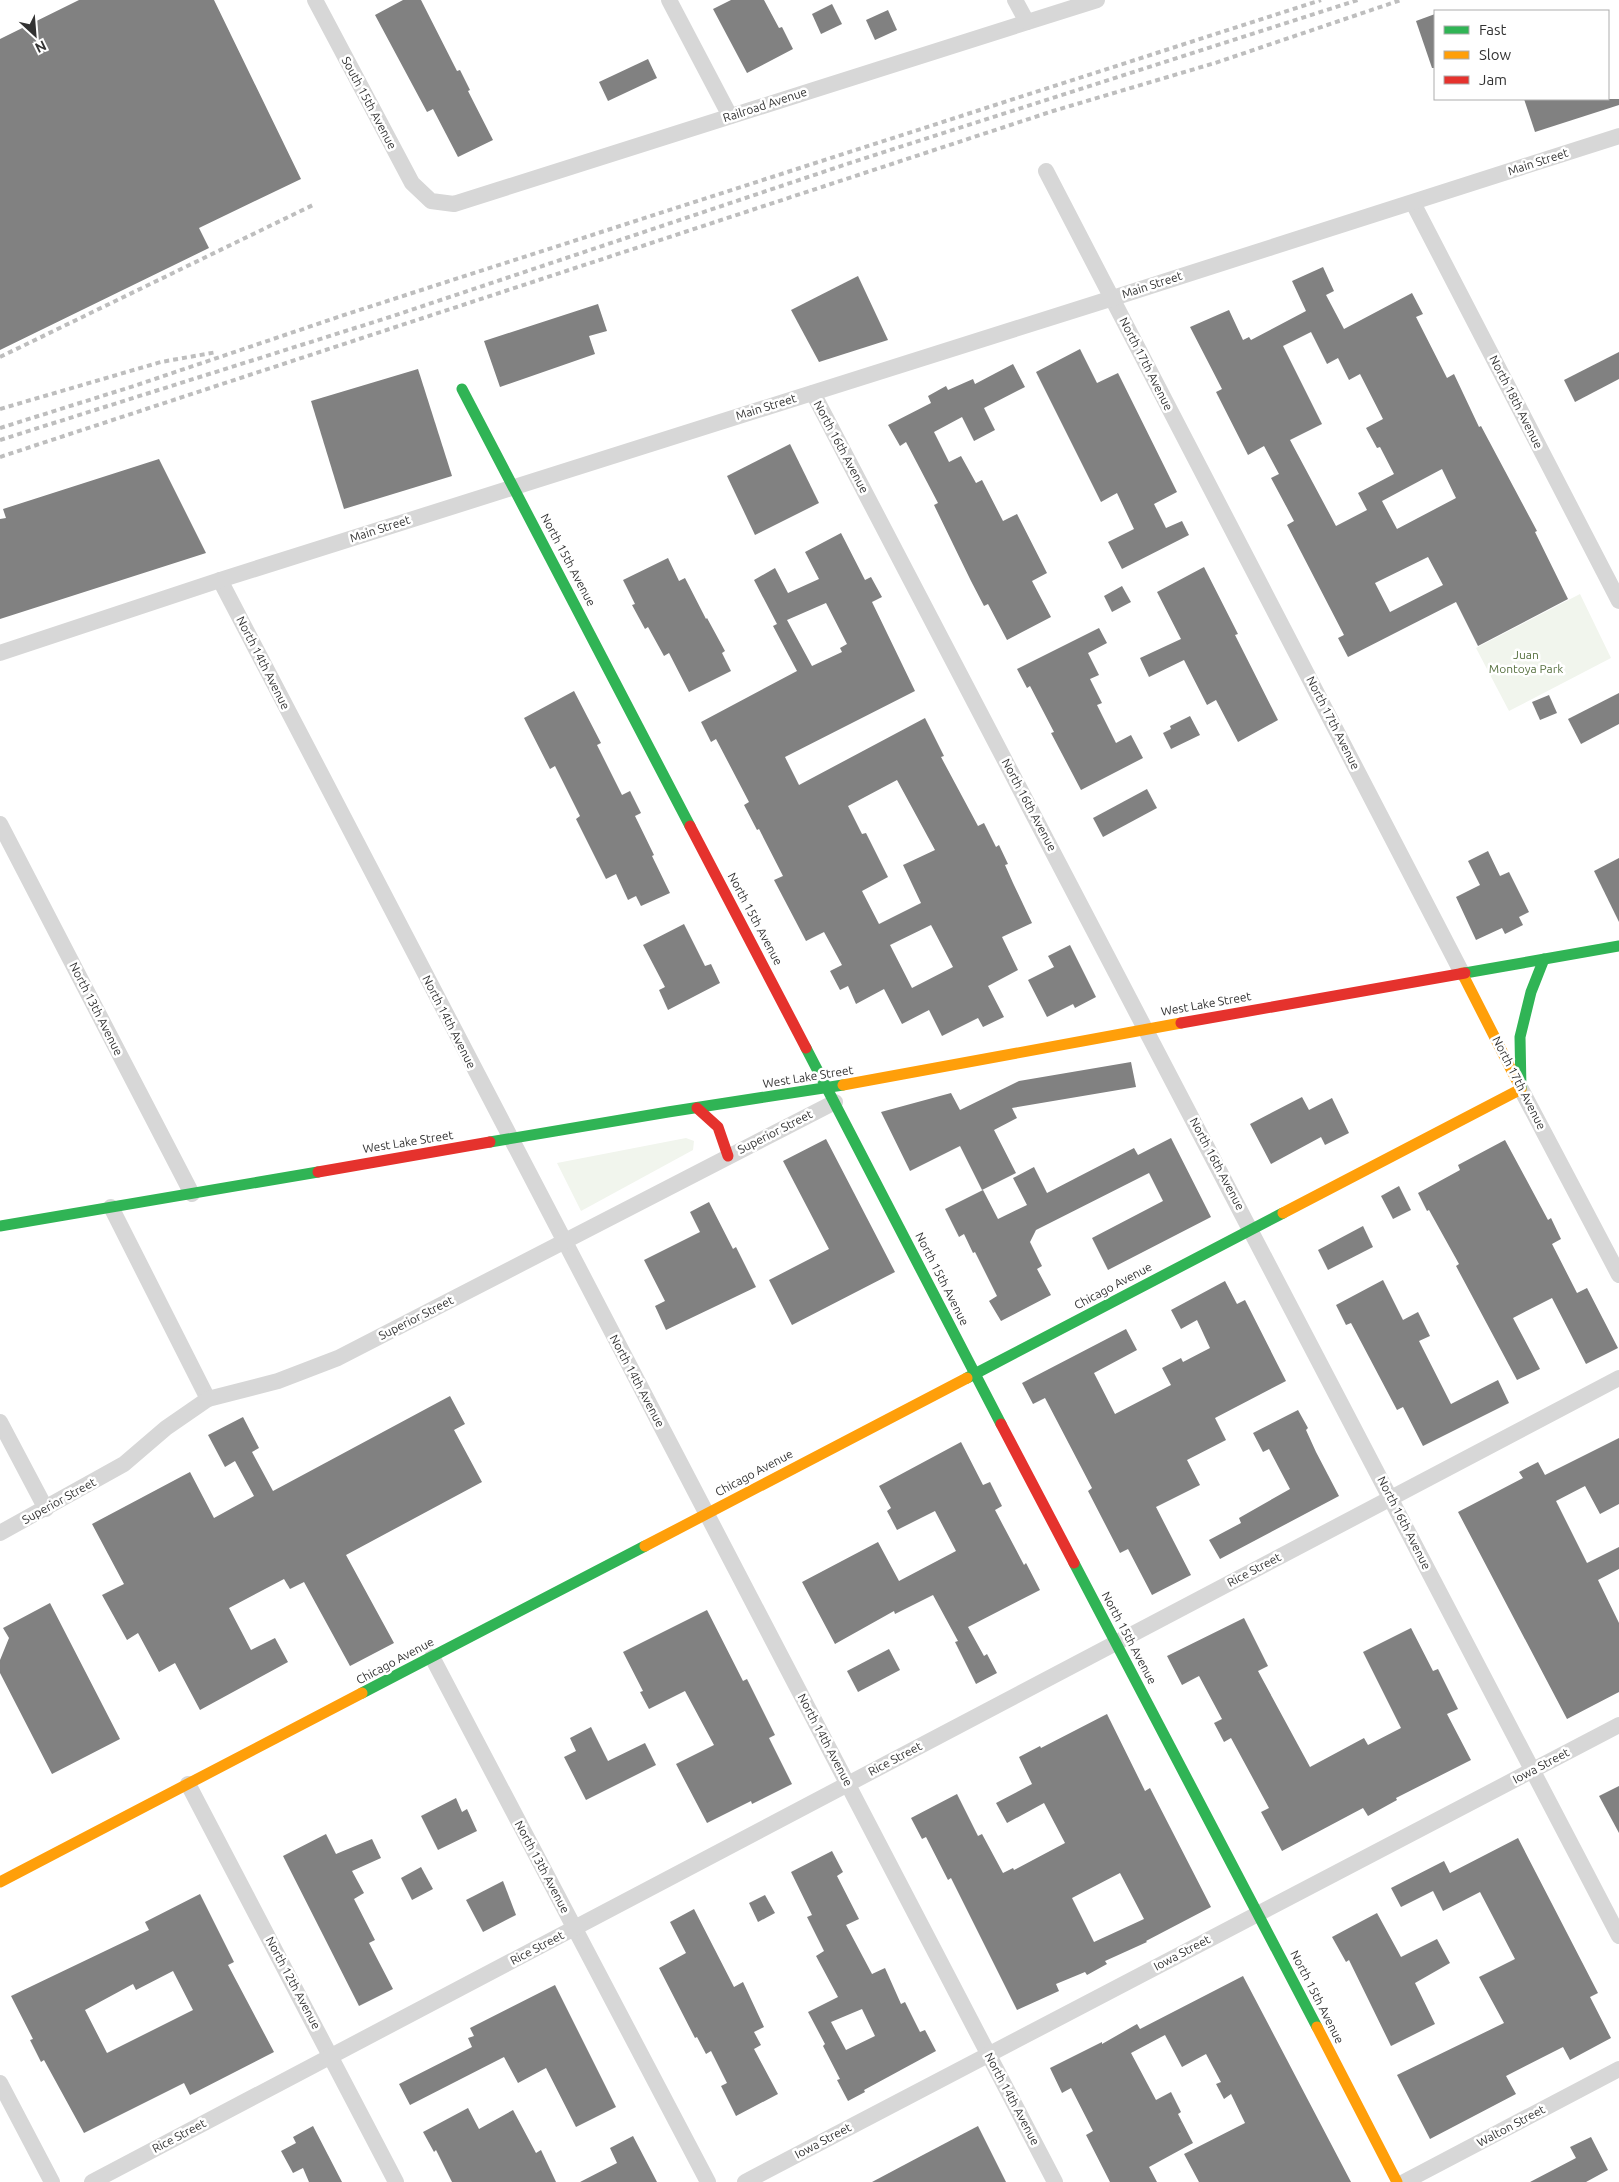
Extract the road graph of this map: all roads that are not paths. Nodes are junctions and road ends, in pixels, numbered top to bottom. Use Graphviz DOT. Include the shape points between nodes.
graph roads {
  1 [pos="314,0"];
  2 [pos="669,0"];
  3 [pos="1015,0"];
  4 [pos="1097,0"];
  5 [pos="1027,22"];
  6 [pos="730,116"];
  7 [pos="1619,136"];
  8 [pos="1046,171"];
  9 [pos="431,201"];
  10 [pos="1413,203"];
  11 [pos="1112,298"];
  12 [pos="462,389"];
  13 [pos="813,393"];
  14 [pos="514,487"];
  15 [pos="220,580"];
  16 [pos="1619,601"];
  17 [pos="0,653"];
  18 [pos="0,824"];
  19 [pos="1619,946"];
  20 [pos="1544,959"];
  21 [pos="1462,973"];
  22 [pos="1146,1029"];
  23 [pos="1521,1089"];
  24 [pos="832,1095"];
  25 [pos="697,1108"];
  26 [pos="510,1140"];
  27 [pos="728,1156"];
  28 [pos="192,1194"];
  29 [pos="111,1207"];
  30 [pos="0,1226"];
  31 [pos="1251,1230"];
  32 [pos="565,1242"];
  33 [pos="1619,1275"];
  34 [pos="975,1374"];
  35 [pos="1619,1378"];
  36 [pos="208,1399"];
  37 [pos="0,1422"];
  38 [pos="1391,1498"];
  39 [pos="46,1509"];
  40 [pos="707,1514"];
  41 [pos="0,1533"];
  42 [pos="1116,1643"];
  43 [pos="432,1657"];
  44 [pos="1619,1725"];
  45 [pos="1532,1770"];
  46 [pos="188,1784"];
  47 [pos="848,1784"];
  48 [pos="0,1882"];
  49 [pos="1259,1913"];
  50 [pos="574,1928"];
  51 [pos="1619,1936"];
  52 [pos="988,2055"];
  53 [pos="332,2056"];
  54 [pos="1619,2070"];
  55 [pos="0,2083"];
  56 [pos="52,2182"];
  57 [pos="92,2182"];
  58 [pos="396,2182"];
  59 [pos="708,2182"];
  60 [pos="745,2182"];
  61 [pos="1055,2182"];
  62 [pos="1397,2182"];
  63 [pos="1404,2182"];
  1 -- 9 [label="street, South 15th Avenue" via="412,183"];
  2 -- 6 [label="street"];
  3 -- 5 [label="street"];
  4 -- 5 [label="street, Railroad Avenue"];
  5 -- 6 [label="street, Railroad Avenue"];
  6 -- 9 [label="street, Railroad Avenue" via="454,204"];
  7 -- 10 [label="street, Main Street"];
  8 -- 11 [label="street, North 17th Avenue"];
  10 -- 11 [label="street, Main Street"];
  10 -- 16 [label="street, North 18th Avenue"];
  11 -- 13 [label="street, Main Street"];
  11 -- 21 [label="street, North 17th Avenue"];
  12 -- 14 [label="main road, North 15th Avenue"];
  13 -- 14 [label="street, Main Street"];
  13 -- 22 [label="street, North 16th Avenue"];
  14 -- 15 [label="street, Main Street"];
  14 -- 24 [label="main road, North 15th Avenue"];
  15 -- 17 [label="street, Main Street"];
  15 -- 26 [label="street, North 14th Avenue"];
  18 -- 28 [label="street, North 13th Avenue"];
  19 -- 20 [label="main road, West Lake Street"];
  20 -- 21 [label="main road, West Lake Street"];
  20 -- 23 [label="main road" via="1530,992 1520,1037"];
  21 -- 22 [label="main road, West Lake Street"];
  21 -- 23 [label="main road, North 17th Avenue"];
  22 -- 24 [label="main road, West Lake Street"];
  22 -- 31 [label="street, North 16th Avenue"];
  23 -- 31 [label="main road, Chicago Avenue"];
  23 -- 33 [label="street, North 17th Avenue"];
  24 -- 25 [label="main road, West Lake Street"];
  24 -- 27 [label="street, Superior Street"];
  24 -- 34 [label="main road, North 15th Avenue"];
  25 -- 26 [label="main road, West Lake Street"];
  25 -- 27 [label="main road" via="718,1127"];
  26 -- 28 [label="main road, West Lake Street"];
  26 -- 32 [label="street, North 14th Avenue"];
  27 -- 32 [label="street, Superior Street"];
  28 -- 29 [label="main road, West Lake Street"];
  29 -- 30 [label="main road, West Lake Street"];
  29 -- 36 [label="street"];
  31 -- 34 [label="main road, Chicago Avenue"];
  31 -- 38 [label="street, North 16th Avenue"];
  32 -- 36 [label="street, Superior Street" via="338,1358 278,1381"];
  32 -- 40 [label="street, North 14th Avenue"];
  34 -- 40 [label="main road, Chicago Avenue"];
  34 -- 42 [label="main road, North 15th Avenue"];
  35 -- 38 [label="street, Rice Street"];
  36 -- 39 [label="street, Superior Street" via="166,1428 124,1464"];
  37 -- 39 [label="street"];
  38 -- 42 [label="street, Rice Street"];
  38 -- 45 [label="street, North 16th Avenue"];
  39 -- 41 [label="street, Superior Street"];
  40 -- 43 [label="main road, Chicago Avenue"];
  40 -- 47 [label="street, North 14th Avenue"];
  42 -- 47 [label="street, Rice Street"];
  42 -- 49 [label="main road, North 15th Avenue"];
  43 -- 46 [label="main road, Chicago Avenue"];
  43 -- 50 [label="street, North 13th Avenue"];
  44 -- 45 [label="street, Iowa Street"];
  45 -- 49 [label="street, Iowa Street"];
  45 -- 51 [label="street, North 16th Avenue"];
  46 -- 48 [label="main road, Chicago Avenue"];
  46 -- 53 [label="street, North 12th Avenue"];
  47 -- 50 [label="street, Rice Street"];
  47 -- 52 [label="street, North 14th Avenue"];
  49 -- 52 [label="street, Iowa Street"];
  49 -- 62 [label="main road, North 15th Avenue"];
  50 -- 53 [label="street, Rice Street"];
  50 -- 59 [label="street, North 13th Avenue"];
  52 -- 60 [label="street, Iowa Street"];
  52 -- 61 [label="street, North 14th Avenue"];
  53 -- 57 [label="street, Rice Street"];
  53 -- 58 [label="street, North 12th Avenue"];
  54 -- 63 [label="street, Walton Street"];
  55 -- 56 [label="street"];
}
